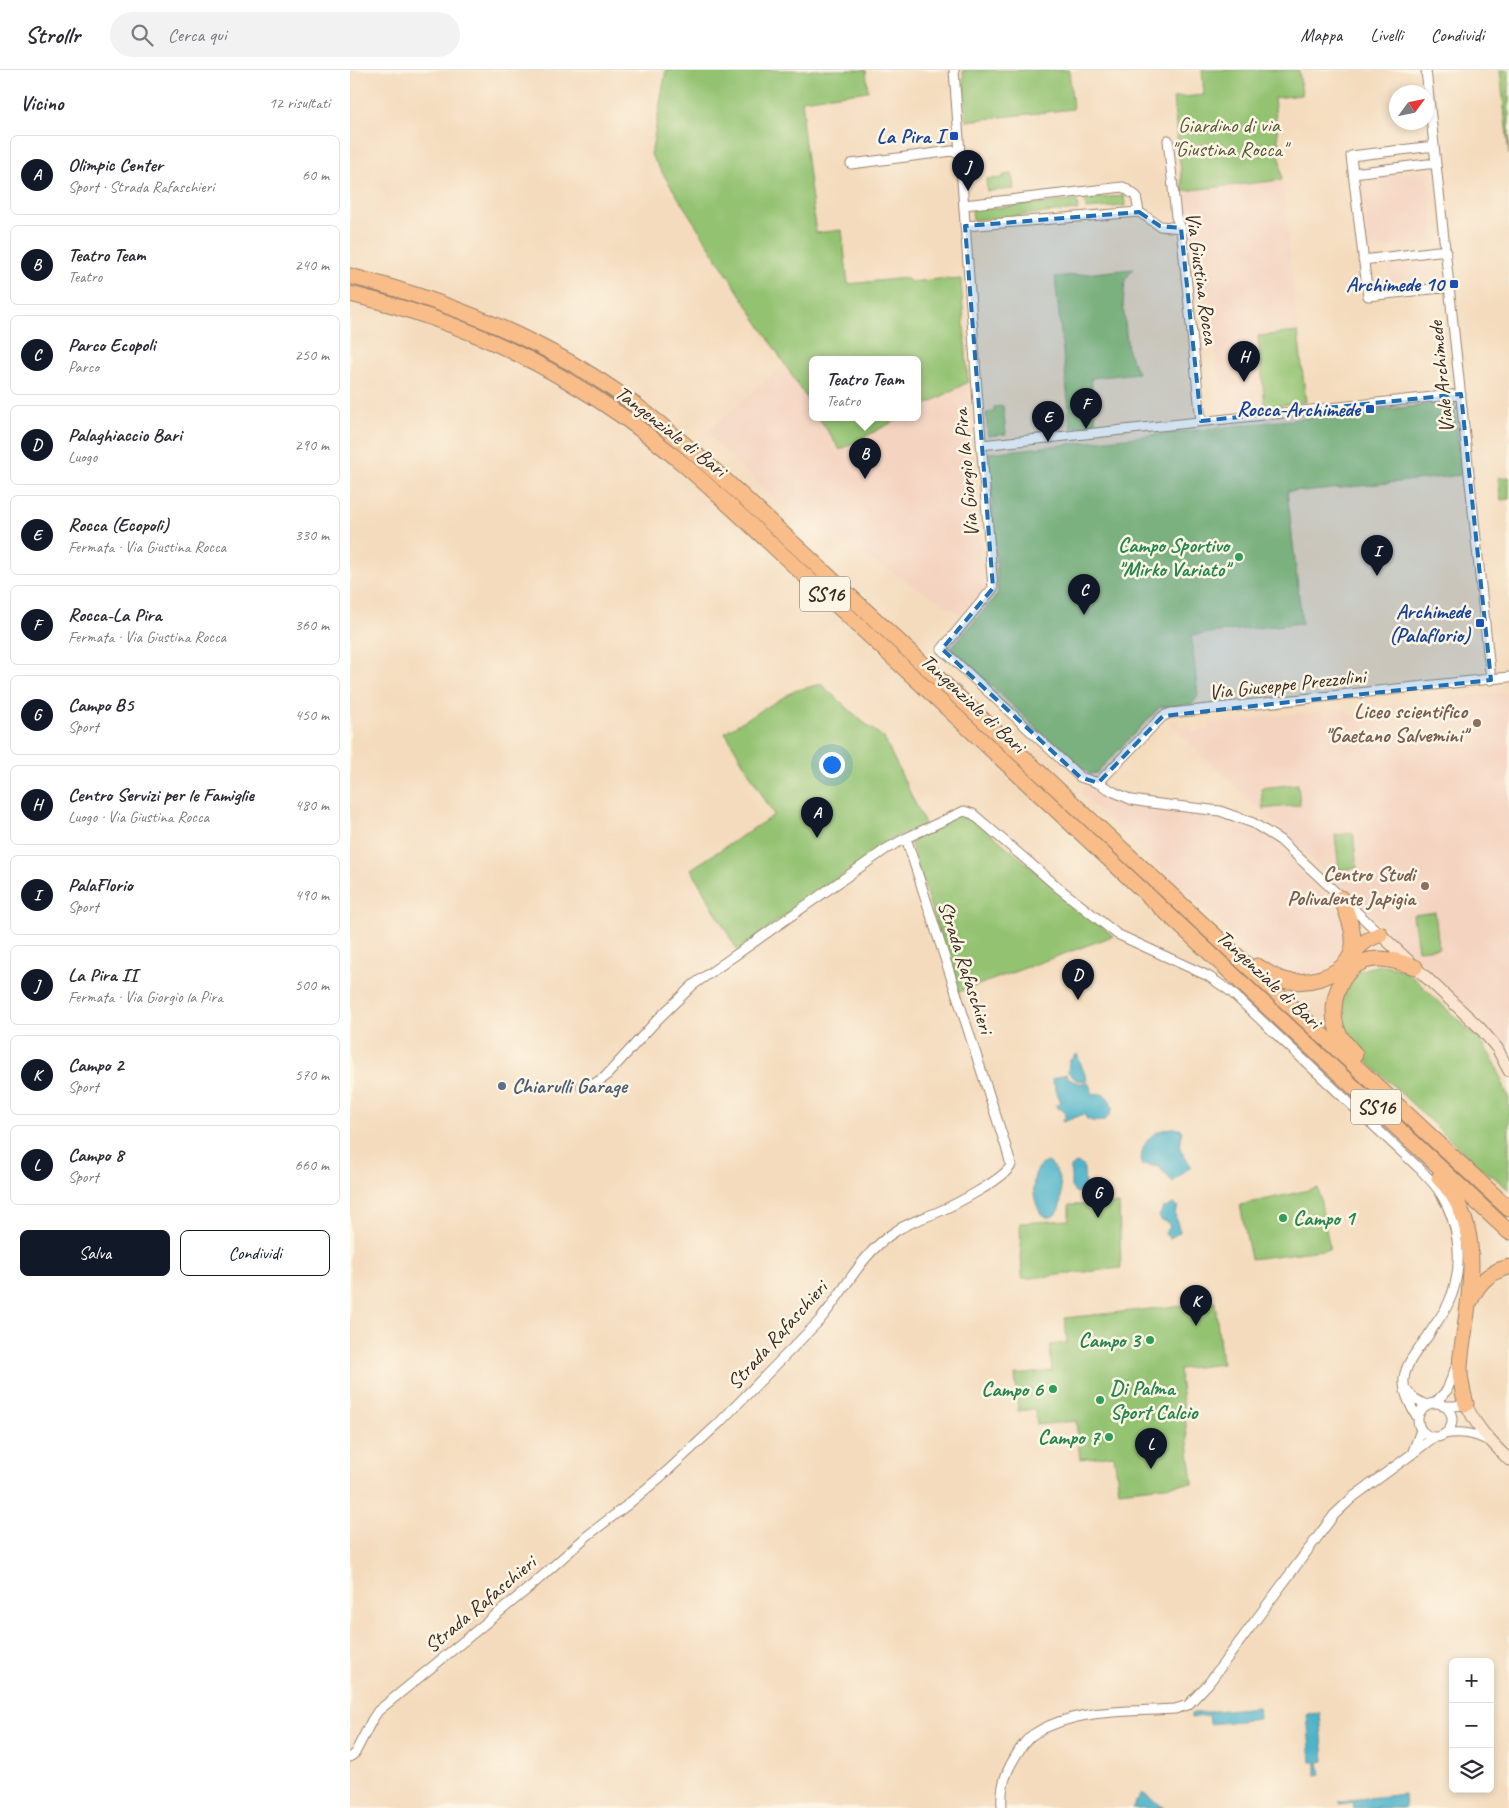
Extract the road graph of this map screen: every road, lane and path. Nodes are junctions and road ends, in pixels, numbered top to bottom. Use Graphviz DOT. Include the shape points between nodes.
graph roads {
  1 [pos="954,70"];
  2 [pos="1426,70"];
  3 [pos="1168,140"];
  4 [pos="1434,146"];
  5 [pos="960,150"];
  6 [pos="1436,163"];
  7 [pos="852,164"];
  8 [pos="1353,173"];
  9 [pos="964,206"];
  10 [pos="1139,212"];
  11 [pos="965,226"];
  12 [pos="1181,228"];
  13 [pos="1446,250"];
  14 [pos="1363,260"];
  15 [pos="350,276"];
  16 [pos="1450,287"];
  17 [pos="350,294"];
  18 [pos="1460,394"];
  19 [pos="1201,421"];
  20 [pos="981,445"];
  21 [pos="1509,677"];
  22 [pos="1491,680"];
  23 [pos="1098,783"];
  24 [pos="906,838"];
  25 [pos="1341,898"];
  26 [pos="1380,934"];
  27 [pos="1352,953"];
  28 [pos="1237,955"];
  29 [pos="1365,961"];
  30 [pos="1414,967"];
  31 [pos="1509,1071"];
  32 [pos="581,1086"];
  33 [pos="1409,1115"];
  34 [pos="1397,1127"];
  35 [pos="1509,1208"];
  36 [pos="1509,1232"];
  37 [pos="1509,1267"];
  38 [pos="1467,1309"];
  39 [pos="1461,1352"];
  40 [pos="1405,1388"];
  41 [pos="1466,1404"];
  42 [pos="1435,1405"];
  43 [pos="1418,1418"];
  44 [pos="1452,1419"];
  45 [pos="1421,1430"];
  46 [pos="1444,1434"];
  47 [pos="1434,1437"];
  48 [pos="1489,1441"];
  49 [pos="1412,1454"];
  50 [pos="1509,1460"];
  51 [pos="350,1757"];
  52 [pos="1002,1808"];
  1 -- 5 [label="street, Via Giorgio la Pira"];
  2 -- 4 [label="street, Viale Archimede"];
  3 -- 12 [label="street, Via Giustina Rocca" via="1176,218"];
  4 -- 6 [label="street, Viale Archimede"];
  4 -- 8 [label="street" via="1351,156"];
  5 -- 7 [label="street"];
  5 -- 9 [label="street, Via Giorgio la Pira"];
  6 -- 8 [label="street"];
  6 -- 13 [label="street, Viale Archimede"];
  8 -- 14 [label="street"];
  9 -- 10 [label="street" via="1123,187 1136,196"];
  9 -- 11 [label="street, Via Giorgio la Pira"];
  10 -- 11 [label="street"];
  10 -- 12 [label="street" via="1160,226"];
  11 -- 20 [label="street, Via Giorgio la Pira"];
  12 -- 19 [label="street, Via Giustina Rocca"];
  13 -- 14 [label="street"];
  13 -- 16 [label="street, Viale Archimede"];
  14 -- 16 [label="street" via="1368,296"];
  15 -- 28 [label="highway, Tangenziale di Bari / SS16" via="405,291 486,320 562,358 640,409 701,458"];
  16 -- 18 [label="street, Viale Archimede"];
  17 -- 34 [label="highway, Tangenziale di Bari / SS16" via="441,321 515,352 623,416 656,442 748,523"];
  18 -- 19 [label="street"];
  18 -- 22 [label="street, Viale Archimede"];
  19 -- 20 [label="street"];
  20 -- 23 [label="street, Via Giorgio la Pira" via="993,588 942,649 1080,777"];
  21 -- 22 [label="street, Via Giuseppe Prezzolini"];
  22 -- 23 [label="street, Via Giuseppe Prezzolini" via="1171,713 1154,724"];
  23 -- 25 [label="street" via="1132,800 1220,811 1253,823 1280,840"];
  24 -- 32 [label="street" via="707,974 677,999 605,1077 592,1085"];
  24 -- 40 [label="street" via="964,811 973,814 1117,934 1225,987 1426,1175 1448,1207 1456,1232 1459,1267 1448,1305 1407,1370"];
  24 -- 51 [label="street, Strada Rafaschieri" via="1010,1168 939,1212 898,1229 881,1241 850,1276 837,1300 820,1320 699,1443 530,1587 392,1698 372,1720"];
  25 -- 26 [label="street"];
  25 -- 27 [label="highway" via="1351,926"];
  26 -- 27 [label="highway"];
  26 -- 29 [label="highway" via="1376,948"];
  26 -- 30 [label="street"];
  27 -- 28 [label="highway" via="1333,973 1299,982 1281,979"];
  28 -- 33 [label="highway, Tangenziale di Bari / SS16"];
  29 -- 30 [label="highway" via="1376,958 1393,960"];
  29 -- 33 [label="highway" via="1344,977 1337,991 1333,1006 1338,1031 1344,1043 1378,1076"];
  30 -- 31 [label="street" via="1480,1028 1497,1048"];
  33 -- 35 [label="highway, Tangenziale di Bari / SS16"];
  34 -- 36 [label="highway, Tangenziale di Bari / SS16"];
  34 -- 38 [label="highway" via="1452,1193 1463,1216 1471,1246"];
  37 -- 38 [label="highway" via="1498,1270 1482,1282"];
  38 -- 39 [label="highway"];
  39 -- 41 [label="highway" via="1461,1380"];
  39 -- 42 [label="street" via="1447,1390"];
  40 -- 42 [label="street" via="1415,1398"];
  40 -- 43 [label="street"];
  41 -- 42 [label="street"];
  41 -- 44 [label="street"];
  41 -- 48 [label="street"];
  42 -- 43 [label="street" via="1419,1413"];
  42 -- 44 [label="street" via="1448,1409"];
  43 -- 45 [label="street"];
  44 -- 46 [label="street"];
  45 -- 47 [label="street"];
  45 -- 49 [label="street"];
  46 -- 47 [label="street"];
  46 -- 48 [label="street" via="1466,1433"];
  47 -- 49 [label="street"];
  48 -- 50 [label="street"];
  49 -- 52 [label="street" via="1334,1515 1208,1684 1188,1704 1175,1709 1090,1714 1032,1734 1006,1774 1001,1793"];
}
